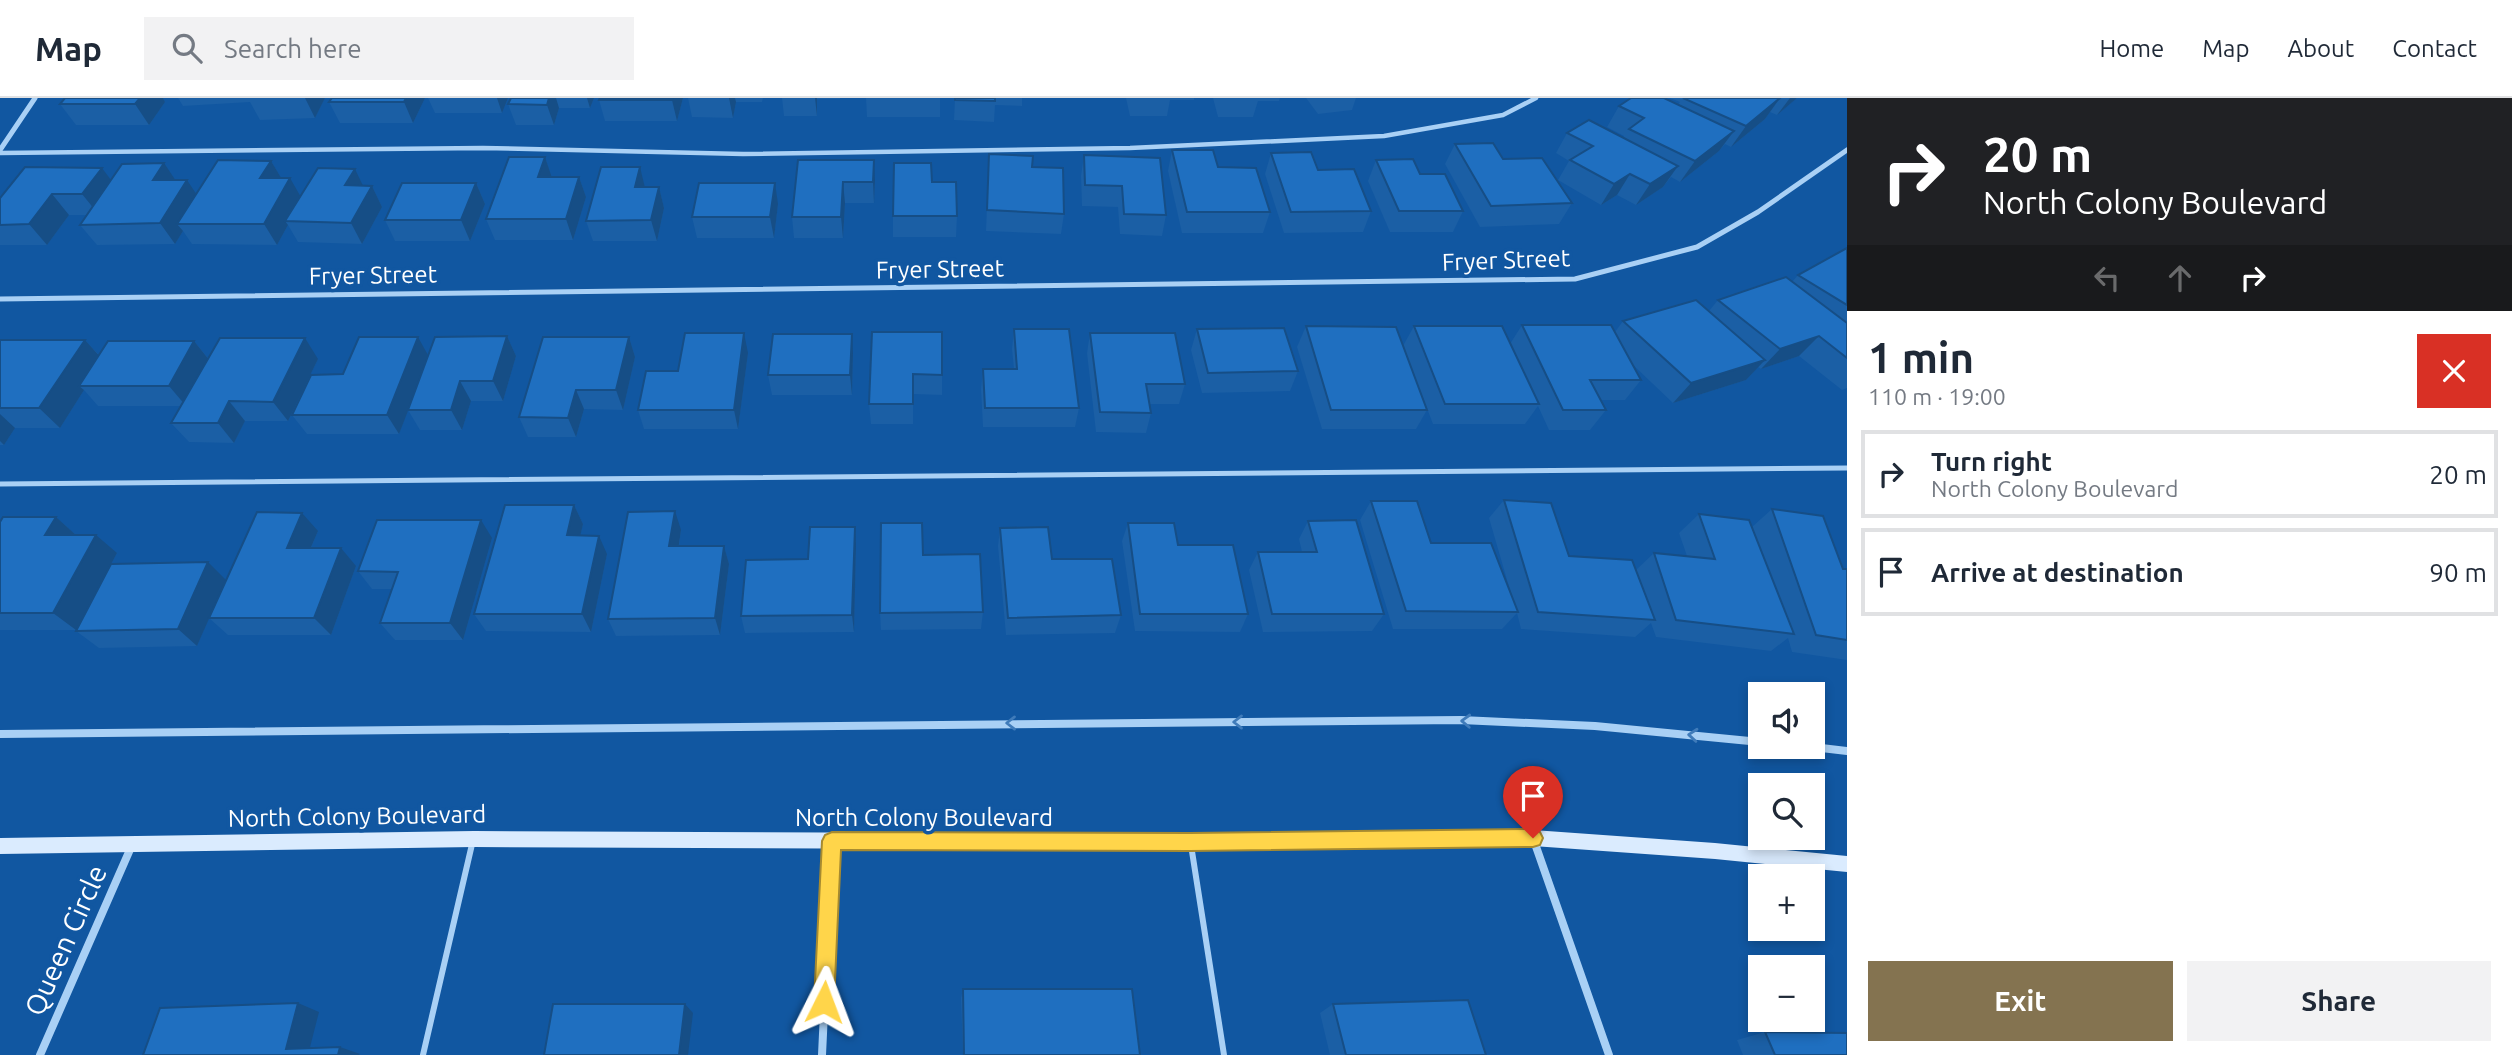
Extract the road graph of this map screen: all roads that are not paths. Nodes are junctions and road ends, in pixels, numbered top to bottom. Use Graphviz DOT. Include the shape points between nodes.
graph roads {
  1 [pos="34,98"];
  2 [pos="1536,98"];
  3 [pos="1847,150"];
  4 [pos="0,152"];
  5 [pos="0,299"];
  6 [pos="1847,468"];
  7 [pos="0,484"];
  8 [pos="0,734"];
  9 [pos="1748,741"];
  10 [pos="1825,748"];
  11 [pos="1847,751"];
  12 [pos="1533,838"];
  13 [pos="474,839"];
  14 [pos="832,841"];
  15 [pos="1190,842"];
  16 [pos="132,844"];
  17 [pos="0,846"];
  18 [pos="1847,864"];
  19 [pos="40,1055"];
  20 [pos="423,1055"];
  21 [pos="822,1055"];
  22 [pos="1224,1055"];
  23 [pos="1609,1055"];
  1 -- 4 [label="street"];
  2 -- 4 [label="lane" via="1503,115 1384,136 1130,148 743,154 483,148"];
  3 -- 5 [label="street, Fryer Street" via="1758,212 1697,247 1575,279"];
  6 -- 7 [label="lane"];
  9 -- 8 [label="street, one-way" via="1595,726 1461,720"];
  10 -- 11 [label="street"];
  12 -- 15 [label="main road, North Colony Boulevard"];
  12 -- 18 [label="main road, North Colony Boulevard"];
  12 -- 23 [label="street"];
  13 -- 14 [label="main road, North Colony Boulevard"];
  13 -- 16 [label="main road, North Colony Boulevard"];
  13 -- 20 [label="lane"];
  14 -- 15 [label="main road, North Colony Boulevard"];
  14 -- 21 [label="street"];
  15 -- 22 [label="lane"];
  16 -- 17 [label="main road, North Colony Boulevard"];
  16 -- 19 [label="street, Queen Circle"];
}
